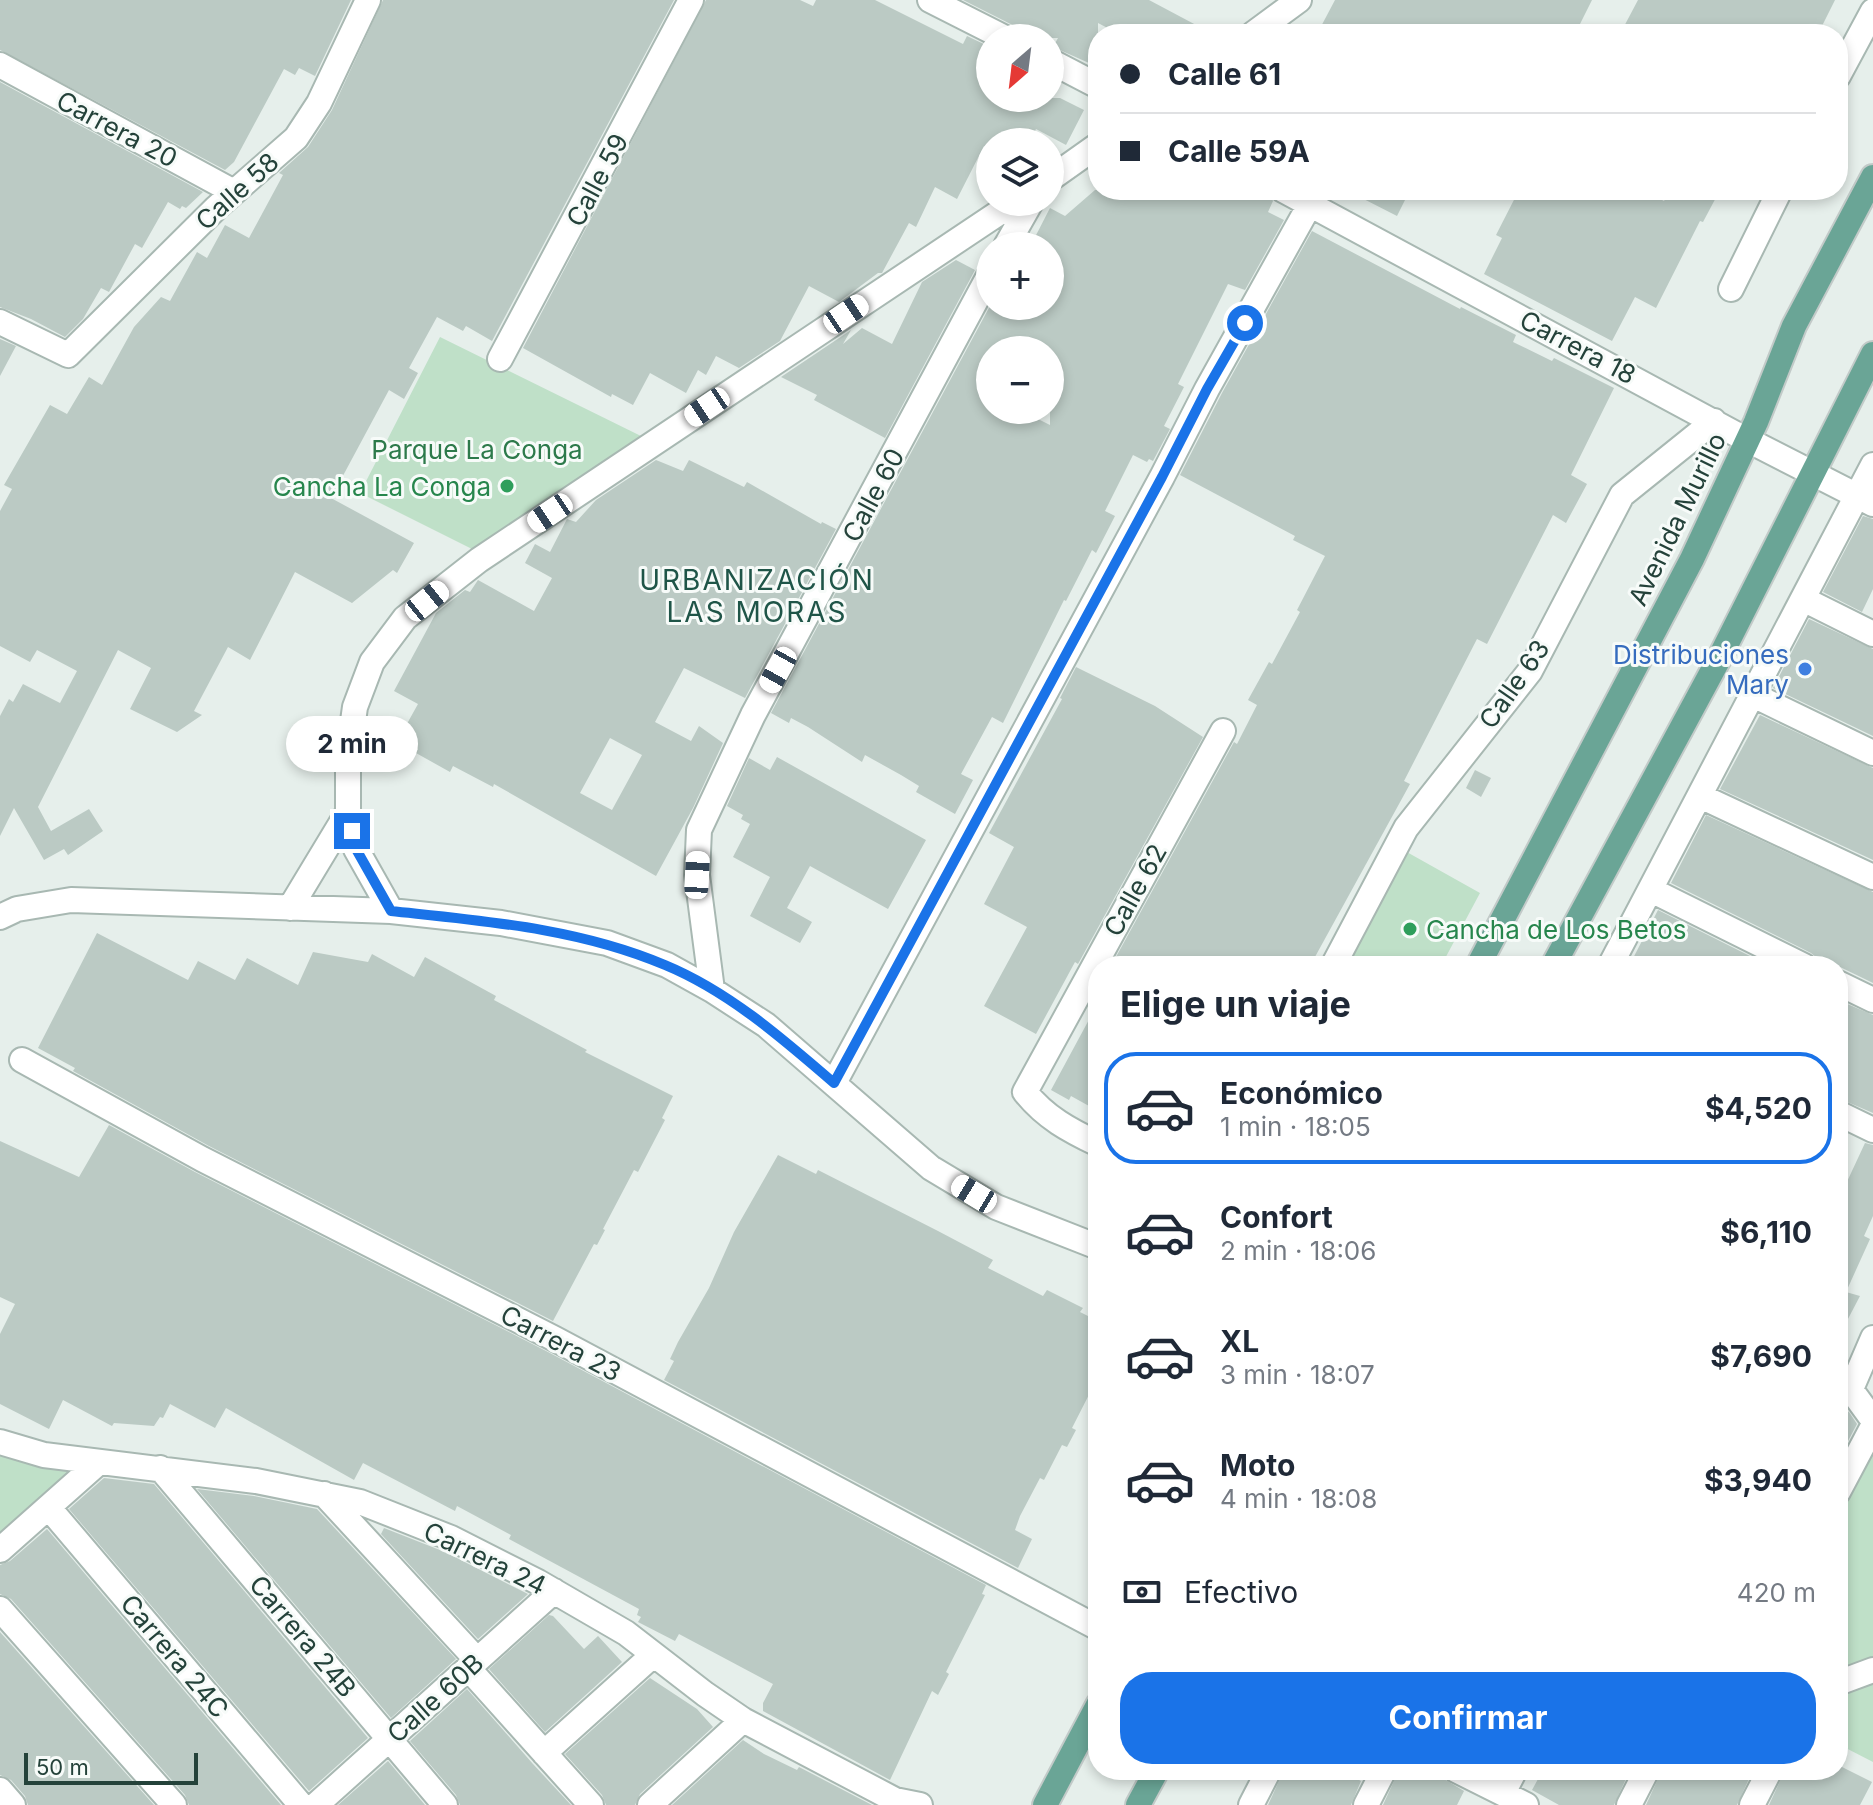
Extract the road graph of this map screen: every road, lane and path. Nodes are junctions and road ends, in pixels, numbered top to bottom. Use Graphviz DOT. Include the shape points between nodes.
graph roads {
  1 [pos="368,0"];
  2 [pos="691,0"];
  3 [pos="930,0"];
  4 [pos="1299,0"];
  5 [pos="1873,11"];
  6 [pos="977,24"];
  7 [pos="1267,24"];
  8 [pos="1848,57"];
  9 [pos="0,65"];
  10 [pos="1064,68"];
  11 [pos="1088,81"];
  12 [pos="1088,152"];
  13 [pos="1064,169"];
  14 [pos="1873,177"];
  15 [pos="234,192"];
  16 [pos="1299,200"];
  17 [pos="1775,200"];
  18 [pos="1309,206"];
  19 [pos="994,216"];
  20 [pos="1731,289"];
  21 [pos="976,301"];
  22 [pos="0,322"];
  23 [pos="500,359"];
  24 [pos="1871,364"];
  25 [pos="1714,421"];
  26 [pos="1747,440"];
  27 [pos="1873,465"];
  28 [pos="1811,472"];
  29 [pos="1865,500"];
  30 [pos="1803,599"];
  31 [pos="1873,634"];
  32 [pos="1753,695"];
  33 [pos="1223,731"];
  34 [pos="1873,753"];
  35 [pos="1700,796"];
  36 [pos="348,812"];
  37 [pos="1873,877"];
  38 [pos="1651,890"];
  39 [pos="290,908"];
  40 [pos="391,911"];
  41 [pos="0,917"];
  42 [pos="1100,956"];
  43 [pos="1338,956"];
  44 [pos="1483,956"];
  45 [pos="1558,956"];
  46 [pos="1615,956"];
  47 [pos="1784,956"];
  48 [pos="1088,977"];
  49 [pos="1848,988"];
  50 [pos="712,990"];
  51 [pos="1873,1000"];
  52 [pos="22,1060"];
  53 [pos="834,1083"];
  54 [pos="1848,1119"];
  55 [pos="1873,1130"];
  56 [pos="1088,1139"];
  57 [pos="1088,1243"];
  58 [pos="1873,1338"];
  59 [pos="1848,1375"];
  60 [pos="1848,1386"];
  61 [pos="1873,1420"];
  62 [pos="1873,1426"];
  63 [pos="0,1442"];
  64 [pos="98,1463"];
  65 [pos="160,1468"];
  66 [pos="1848,1473"];
  67 [pos="324,1494"];
  68 [pos="49,1508"];
  69 [pos="0,1550"];
  70 [pos="554,1591"];
  71 [pos="0,1609"];
  72 [pos="1088,1623"];
  73 [pos="653,1655"];
  74 [pos="472,1664"];
  75 [pos="1873,1670"];
  76 [pos="1848,1679"];
  77 [pos="743,1720"];
  78 [pos="1088,1724"];
  79 [pos="390,1739"];
  80 [pos="544,1753"];
  81 [pos="1152,1780"];
  82 [pos="1264,1780"];
  83 [pos="1379,1780"];
  84 [pos="1471,1780"];
  85 [pos="1642,1780"];
  86 [pos="1765,1780"];
  87 [pos="0,1790"];
  88 [pos="1496,1796"];
  89 [pos="13,1805"];
  90 [pos="174,1805"];
  91 [pos="301,1805"];
  92 [pos="316,1805"];
  93 [pos="445,1805"];
  94 [pos="591,1805"];
  95 [pos="650,1805"];
  96 [pos="920,1805"];
  97 [pos="1045,1805"];
  98 [pos="1138,1805"];
  99 [pos="1251,1805"];
  100 [pos="1366,1805"];
  101 [pos="1526,1805"];
  102 [pos="1629,1805"];
  103 [pos="1752,1805"];
  1 -- 15 [label="street, Calle 58" via="319,103 296,138"];
  2 -- 23 [label="street, Calle 59"];
  3 -- 6 [label="street"];
  4 -- 7 [label="street"];
  5 -- 8 [label="street"];
  9 -- 15 [label="street, Carrera 20"];
  10 -- 11 [label="street"];
  12 -- 13 [label="street"];
  14 -- 26 [label="main road, Avenida Murillo" via="1794,326"];
  15 -- 22 [label="street, Calle 58" via="68,355"];
  16 -- 18 [label="street, Carrera 18"];
  17 -- 20 [label="street"];
  18 -- 25 [label="street, Carrera 18"];
  18 -- 53 [label="street"];
  19 -- 36 [label="street" via="479,560 405,618 372,662 355,707"];
  21 -- 50 [label="street, Calle 60" via="753,715 699,830 697,875"];
  24 -- 28 [label="main road"];
  25 -- 26 [label="street, Carrera 18"];
  25 -- 43 [label="street, Calle 63" via="1622,495 1530,671 1406,828"];
  26 -- 28 [label="street, Carrera 18"];
  26 -- 44 [label="main road, Avenida Murillo" via="1692,559"];
  27 -- 29 [label="street"];
  28 -- 29 [label="street, Carrera 18"];
  28 -- 45 [label="main road" via="1721,655"];
  29 -- 30 [label="street"];
  30 -- 31 [label="street"];
  30 -- 32 [label="street"];
  32 -- 34 [label="street"];
  32 -- 35 [label="street"];
  33 -- 42 [label="street, Calle 62"];
  35 -- 37 [label="street"];
  35 -- 38 [label="street"];
  36 -- 39 [label="street"];
  36 -- 40 [label="street" via="356,849"];
  38 -- 46 [label="street"];
  38 -- 47 [label="street"];
  39 -- 40 [label="street"];
  39 -- 41 [label="street" via="71,900"];
  40 -- 50 [label="street" via="501,923 607,943 667,965"];
  48 -- 56 [label="street, Calle 62" via="1025,1092 1056,1123"];
  49 -- 51 [label="street"];
  50 -- 53 [label="street" via="766,1025"];
  52 -- 72 [label="street, Carrera 23"];
  53 -- 57 [label="street" via="931,1168 996,1207"];
  54 -- 55 [label="street"];
  58 -- 59 [label="street"];
  60 -- 61 [label="street"];
  62 -- 66 [label="street"];
  63 -- 64 [label="street, Carrera 24"];
  64 -- 65 [label="street, Carrera 24"];
  64 -- 68 [label="street"];
  65 -- 67 [label="street, Carrera 24"];
  65 -- 79 [label="street, Carrera 24B"];
  67 -- 70 [label="street, Carrera 24" via="360,1502 451,1538"];
  67 -- 74 [label="street"];
  68 -- 69 [label="street"];
  68 -- 91 [label="street, Carrera 24C"];
  70 -- 73 [label="street, Carrera 24"];
  70 -- 74 [label="street, Calle 60B"];
  71 -- 90 [label="street"];
  73 -- 77 [label="street, Carrera 24"];
  73 -- 80 [label="street"];
  74 -- 79 [label="street, Calle 60B"];
  74 -- 80 [label="street"];
  75 -- 76 [label="street"];
  77 -- 95 [label="street"];
  77 -- 96 [label="street, Carrera 24" via="895,1800"];
  78 -- 97 [label="main road"];
  79 -- 92 [label="street, Calle 60B"];
  79 -- 93 [label="street, Carrera 24B"];
  80 -- 94 [label="street"];
  81 -- 98 [label="main road"];
  82 -- 99 [label="street"];
  83 -- 100 [label="street"];
  84 -- 88 [label="street"];
  85 -- 102 [label="street"];
  86 -- 103 [label="street"];
  87 -- 89 [label="street"];
  88 -- 101 [label="street"];
}
